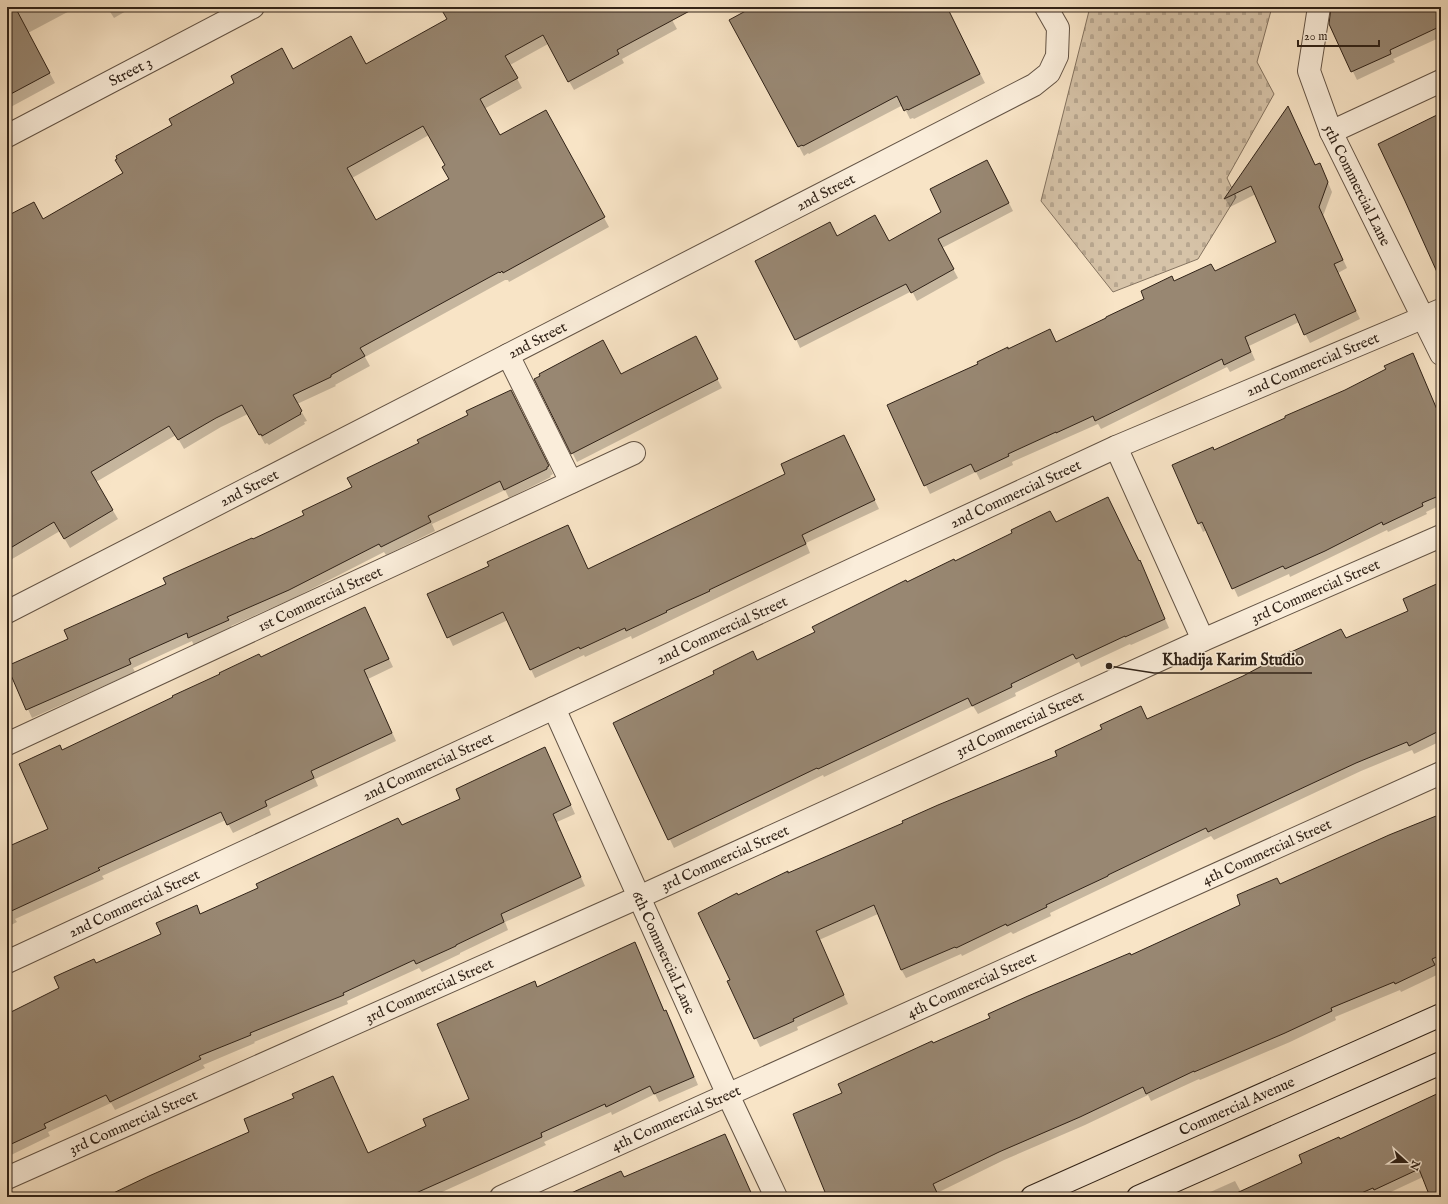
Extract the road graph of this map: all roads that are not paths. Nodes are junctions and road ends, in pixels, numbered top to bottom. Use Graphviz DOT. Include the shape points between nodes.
graph roads {
  1 [pos="253,7"];
  2 [pos="1046,7"];
  3 [pos="1319,7"];
  4 [pos="1441,81"];
  5 [pos="1331,132"];
  6 [pos="7,136"];
  7 [pos="1432,314"];
  8 [pos="1441,354"];
  9 [pos="508,355"];
  10 [pos="1116,447"];
  11 [pos="634,453"];
  12 [pos="571,482"];
  13 [pos="1441,536"];
  14 [pos="7,612"];
  15 [pos="1204,640"];
  16 [pos="554,708"];
  17 [pos="7,744"];
  18 [pos="1441,773"];
  19 [pos="639,897"];
  20 [pos="7,962"];
  21 [pos="1441,1015"];
  22 [pos="1441,1063"];
  23 [pos="728,1095"];
  24 [pos="7,1178"];
  25 [pos="501,1197"];
  26 [pos="776,1197"];
  27 [pos="1032,1197"];
  28 [pos="1138,1197"];
  1 -- 6 [label="street, Street 3"];
  2 -- 9 [label="street, 2nd Street" via="1058,28 1057,56 1049,73 1034,85"];
  3 -- 5 [label="street, 5th Commercial Lane" via="1309,71"];
  4 -- 5 [label="street"];
  5 -- 7 [label="street, 5th Commercial Lane"];
  7 -- 8 [label="street, 5th Commercial Lane"];
  7 -- 10 [label="street, 2nd Commercial Street"];
  9 -- 12 [label="street"];
  9 -- 14 [label="street, 2nd Street"];
  10 -- 15 [label="street"];
  10 -- 16 [label="street, 2nd Commercial Street"];
  11 -- 12 [label="street, 1st Commercial Street"];
  12 -- 17 [label="street, 1st Commercial Street"];
  13 -- 15 [label="street, 3rd Commercial Street"];
  15 -- 19 [label="street, 3rd Commercial Street"];
  16 -- 19 [label="street, 6th Commercial Lane"];
  16 -- 20 [label="street, 2nd Commercial Street"];
  18 -- 23 [label="street, 4th Commercial Street"];
  19 -- 23 [label="street, 6th Commercial Lane"];
  19 -- 24 [label="street, 3rd Commercial Street"];
  21 -- 27 [label="street, Commercial Avenue"];
  22 -- 28 [label="street"];
  23 -- 25 [label="street, 4th Commercial Street"];
  23 -- 26 [label="street, 6th Commercial Lane"];
}
